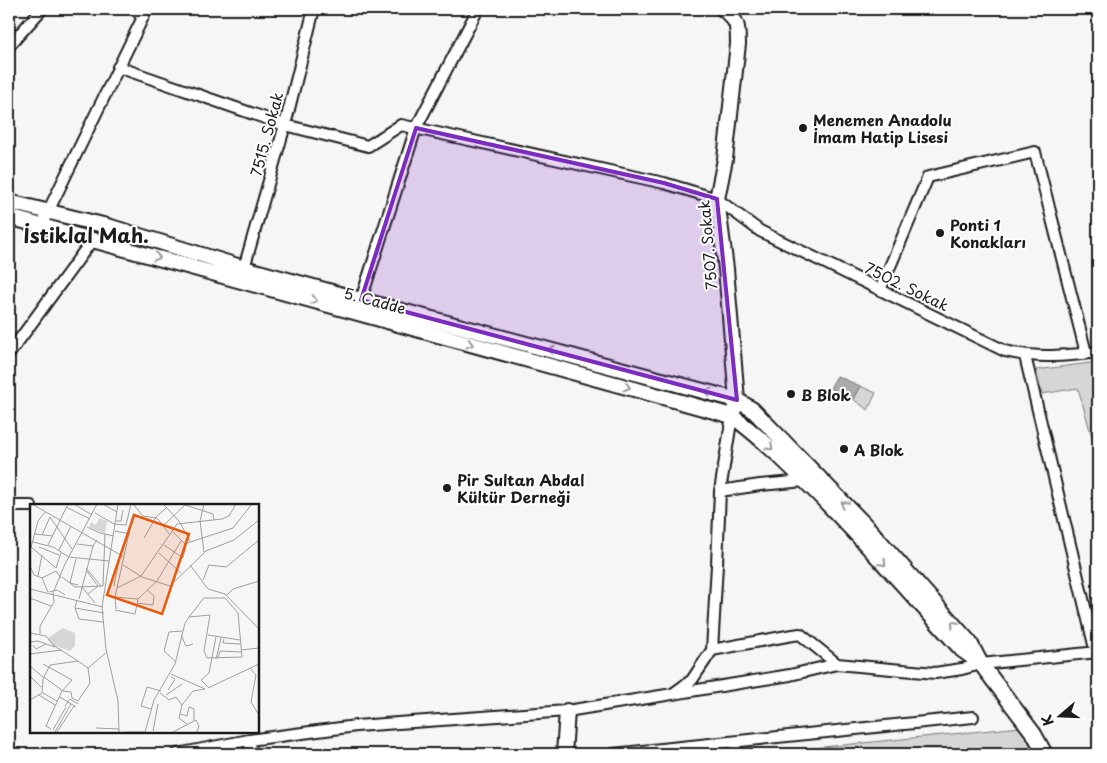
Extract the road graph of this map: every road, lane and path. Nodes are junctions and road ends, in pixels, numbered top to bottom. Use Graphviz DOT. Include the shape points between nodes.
graph roads {
  1 [pos="42,9"];
  2 [pos="314,9"];
  3 [pos="478,9"];
  4 [pos="723,9"];
  5 [pos="141,11"];
  6 [pos="9,46"];
  7 [pos="118,67"];
  8 [pos="285,125"];
  9 [pos="416,128"];
  10 [pos="717,199"];
  11 [pos="9,202"];
  12 [pos="48,212"];
  13 [pos="9,217"];
  14 [pos="41,226"];
  15 [pos="93,240"];
  16 [pos="244,268"];
  17 [pos="880,290"];
  18 [pos="361,300"];
  19 [pos="1098,352"];
  20 [pos="1086,353"];
  21 [pos="9,354"];
  22 [pos="1025,356"];
  23 [pos="737,400"];
  24 [pos="732,416"];
  25 [pos="805,481"];
  26 [pos="720,492"];
  27 [pos="9,506"];
  28 [pos="30,506"];
  29 [pos="712,650"];
  30 [pos="1097,652"];
  31 [pos="837,664"];
  32 [pos="981,664"];
  33 [pos="674,693"];
  34 [pos="566,711"];
  35 [pos="973,717"];
  36 [pos="249,740"];
  37 [pos="734,742"];
  38 [pos="177,754"];
  39 [pos="252,754"];
  40 [pos="564,754"];
  41 [pos="613,754"];
  42 [pos="737,754"];
  43 [pos="1045,754"];
  1 -- 6 [label="street"];
  2 -- 8 [label="street, 7515. Sokak"];
  3 -- 9 [label="street"];
  4 -- 10 [label="street, 7507. Sokak" via="734,18 738,44 725,159"];
  5 -- 7 [label="street"];
  7 -- 8 [label="street, 7502. Sokak"];
  7 -- 12 [label="street"];
  8 -- 9 [label="street, 7502. Sokak" via="368,146 401,125"];
  8 -- 16 [label="street, 7515. Sokak"];
  9 -- 10 [label="street, 7502. Sokak" via="664,183"];
  9 -- 18 [label="street"];
  10 -- 17 [label="street, 7502. Sokak" via="760,231"];
  10 -- 23 [label="street, 7507. Sokak"];
  11 -- 12 [label="street"];
  12 -- 14 [label="street"];
  12 -- 16 [label="street" via="111,227"];
  13 -- 14 [label="street, 5. Cadde"];
  14 -- 15 [label="street, 5. Cadde"];
  15 -- 21 [label="street"];
  15 -- 24 [label="street, 5. Cadde, one-way"];
  16 -- 18 [label="street"];
  17 -- 20 [label="street" via="928,178 1035,152"];
  17 -- 22 [label="street, 7502. Sokak" via="1005,351"];
  23 -- 18 [label="street, one-way"];
  19 -- 20 [label="street, 7502. Sokak"];
  20 -- 22 [label="street, 7502. Sokak"];
  22 -- 30 [label="street"];
  23 -- 24 [label="street"];
  32 -- 23 [label="street, one-way" via="970,643 869,529 753,410"];
  24 -- 25 [label="street, one-way" via="754,432"];
  24 -- 26 [label="street"];
  25 -- 26 [label="street"];
  25 -- 32 [label="street, one-way" via="962,650"];
  26 -- 29 [label="street"];
  27 -- 28 [label="street"];
  29 -- 31 [label="street" via="800,634"];
  29 -- 33 [label="street" via="692,680"];
  30 -- 32 [label="street"];
  31 -- 32 [label="street" via="935,673"];
  31 -- 33 [label="street" via="790,676"];
  32 -- 43 [label="street" via="1034,734"];
  33 -- 34 [label="street"];
  34 -- 36 [label="street" via="356,726"];
  34 -- 40 [label="street"];
  35 -- 37 [label="street"];
  36 -- 38 [label="street"];
  36 -- 39 [label="street"];
  37 -- 41 [label="street"];
  37 -- 42 [label="street"];
}
